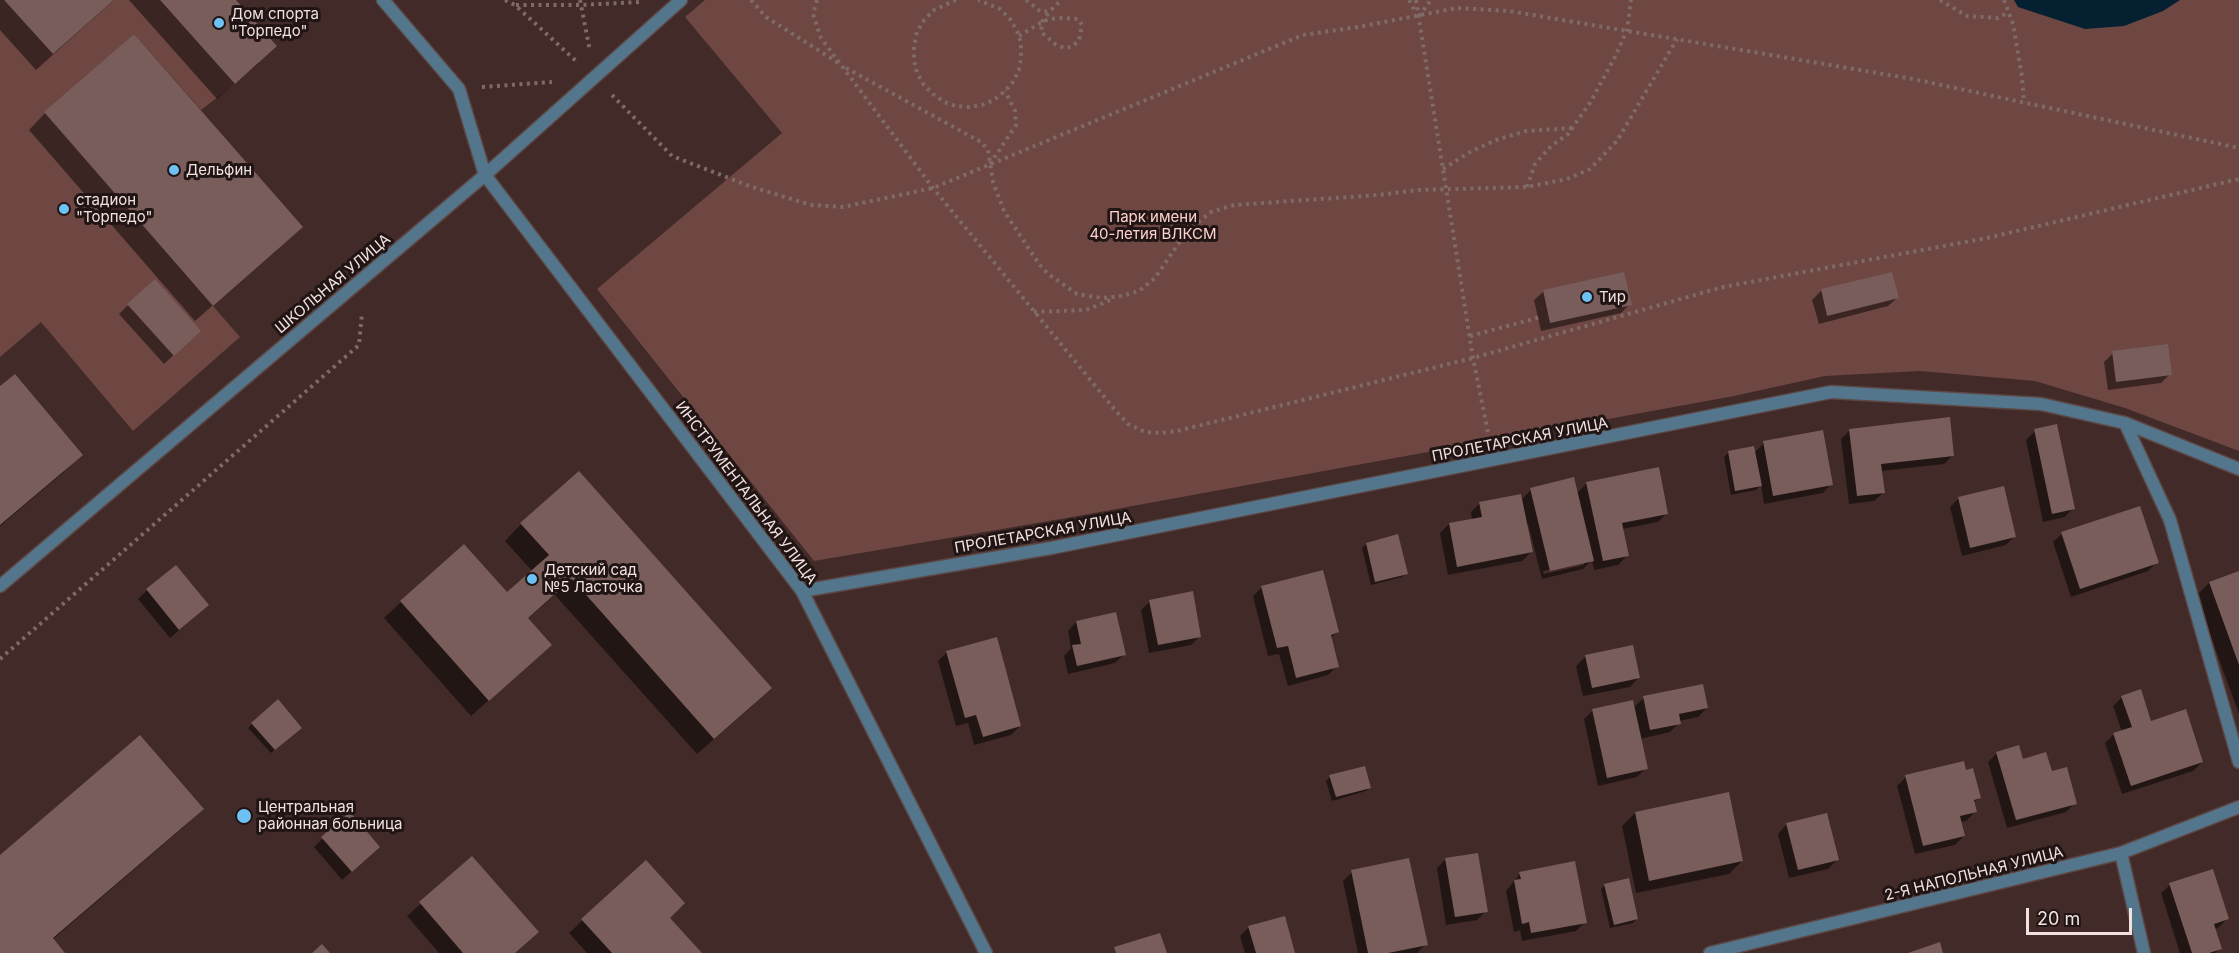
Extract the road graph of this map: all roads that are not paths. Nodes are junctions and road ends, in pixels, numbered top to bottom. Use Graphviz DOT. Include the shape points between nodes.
graph roads {
  1 [pos="383,0"];
  2 [pos="681,0"];
  3 [pos="485,175"];
  4 [pos="2125,423"];
  5 [pos="2239,469"];
  6 [pos="0,586"];
  7 [pos="802,591"];
  8 [pos="2239,762"];
  9 [pos="2239,807"];
  10 [pos="2121,853"];
  11 [pos="986,953"];
  12 [pos="1710,953"];
  13 [pos="2144,953"];
  1 -- 3 [label="street" via="459,89"];
  2 -- 3 [label="street, ШКОЛЬНАЯ УЛИЦА"];
  3 -- 6 [label="street, ШКОЛЬНАЯ УЛИЦА"];
  3 -- 7 [label="street, ИНСТРУМЕНТАЛЬНАЯ УЛИЦА"];
  4 -- 5 [label="street, ПРОЛЕТАРСКАЯ УЛИЦА"];
  4 -- 7 [label="street, ПРОЛЕТАРСКАЯ УЛИЦА" via="2041,404 1831,392 1051,548"];
  4 -- 8 [label="street" via="2170,520"];
  7 -- 11 [label="street, ИНСТРУМЕНТАЛЬНАЯ УЛИЦА"];
  9 -- 10 [label="street, 2-Я НАПОЛЬНАЯ УЛИЦА"];
  10 -- 12 [label="street, 2-Я НАПОЛЬНАЯ УЛИЦА"];
  10 -- 13 [label="street"];
}
